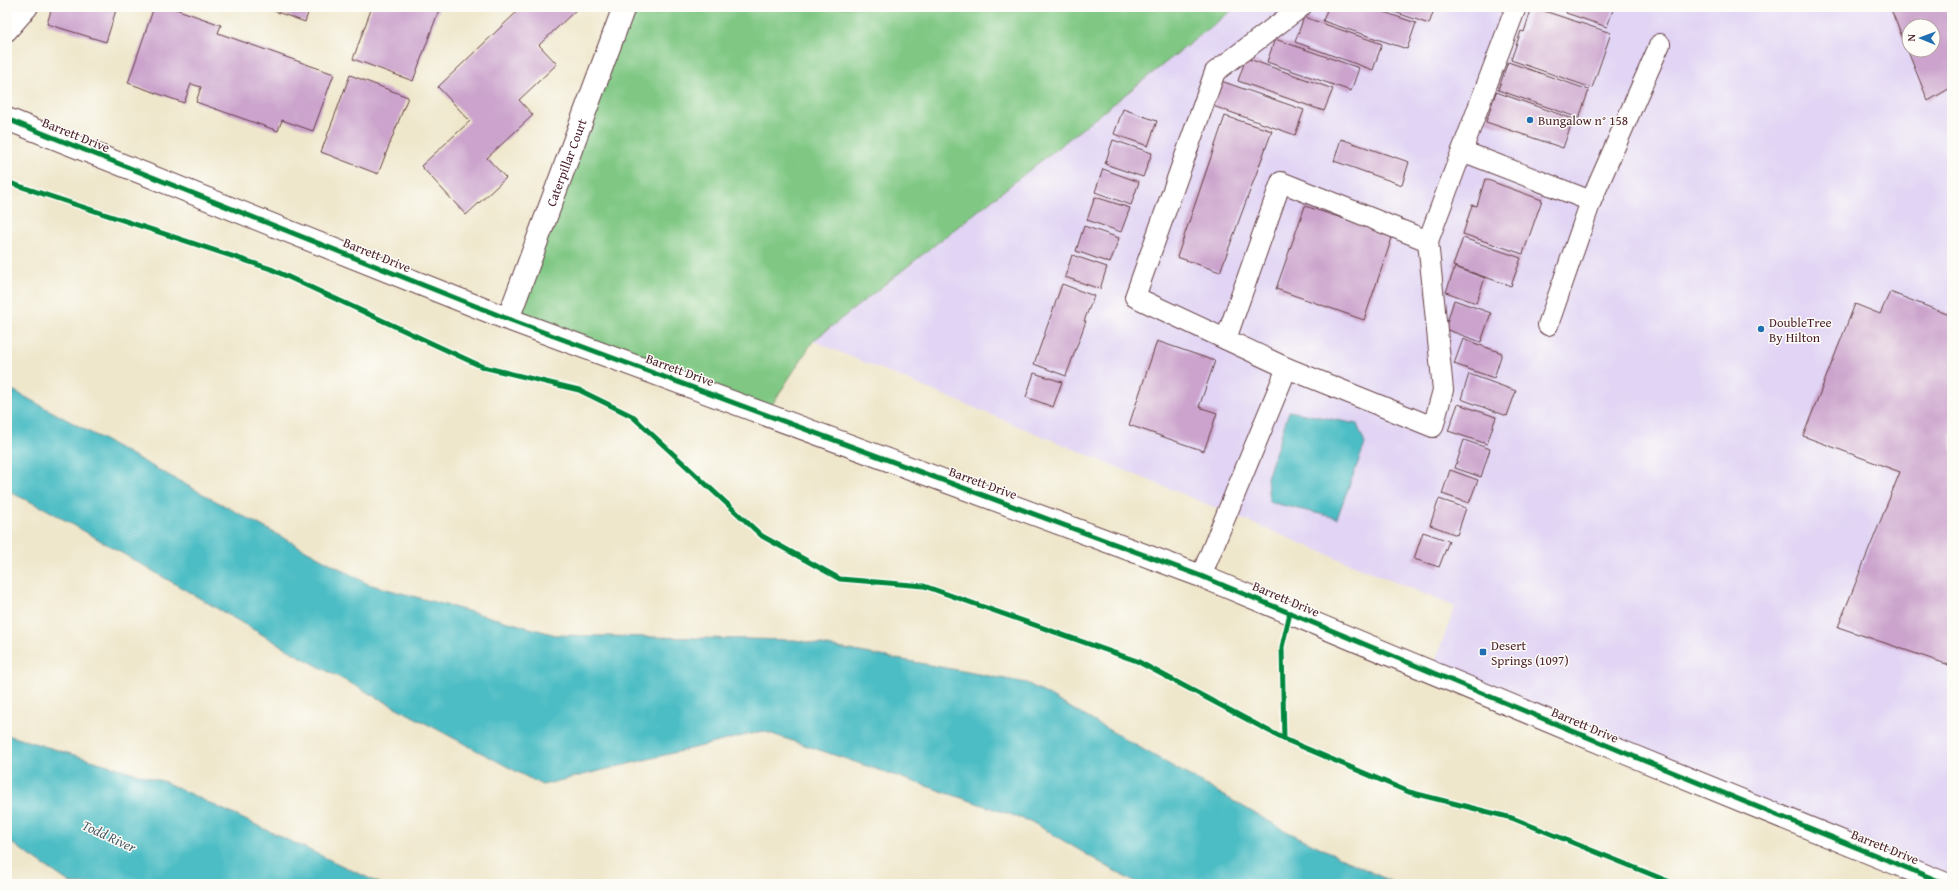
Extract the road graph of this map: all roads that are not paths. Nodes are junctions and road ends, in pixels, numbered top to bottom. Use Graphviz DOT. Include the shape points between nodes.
graph roads {
  1 [pos="28,7"];
  2 [pos="624,7"];
  3 [pos="1301,7"];
  4 [pos="1516,7"];
  5 [pos="7,31"];
  6 [pos="1660,44"];
  7 [pos="7,119"];
  8 [pos="1462,150"];
  9 [pos="1591,202"];
  10 [pos="1428,241"];
  11 [pos="508,319"];
  12 [pos="1548,325"];
  13 [pos="1226,339"];
  14 [pos="1287,368"];
  15 [pos="1201,576"];
  16 [pos="1946,884"];
  1 -- 5 [label="lane"];
  2 -- 11 [label="street, Caterpillar Court"];
  3 -- 13 [label="lane" via="1214,72 1135,297"];
  4 -- 8 [label="lane"];
  6 -- 9 [label="lane"];
  7 -- 11 [label="street, Barrett Drive"];
  8 -- 9 [label="lane"];
  8 -- 10 [label="lane"];
  9 -- 12 [label="lane"];
  10 -- 13 [label="lane" via="1282,182"];
  10 -- 14 [label="lane" via="1444,390 1433,427"];
  11 -- 15 [label="street, Barrett Drive"];
  13 -- 14 [label="lane"];
  14 -- 15 [label="lane"];
  15 -- 16 [label="street, Barrett Drive"];
}
